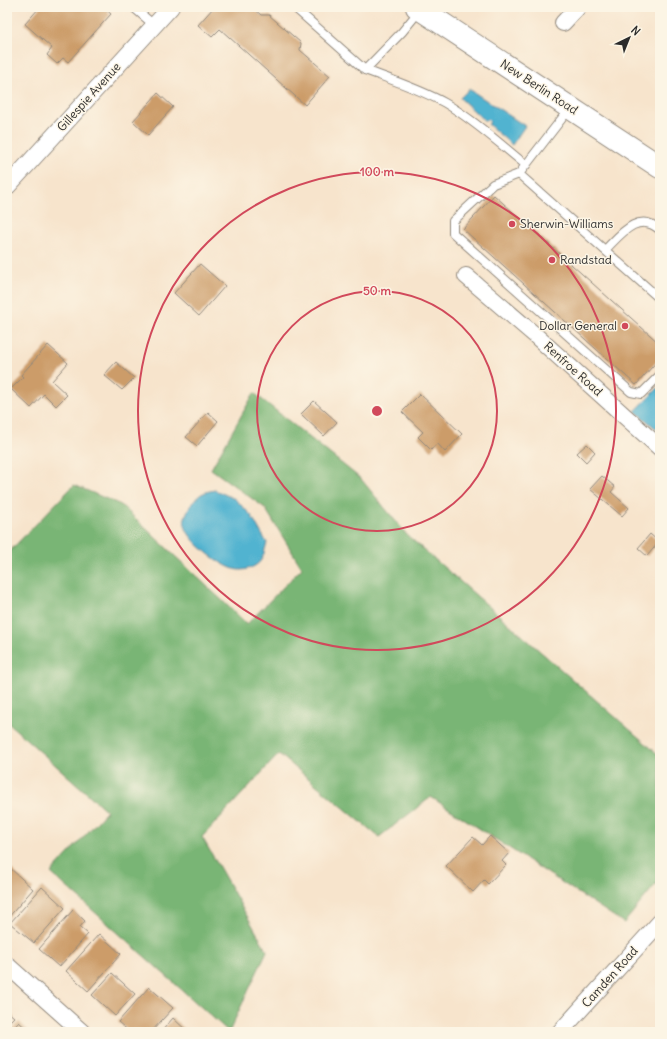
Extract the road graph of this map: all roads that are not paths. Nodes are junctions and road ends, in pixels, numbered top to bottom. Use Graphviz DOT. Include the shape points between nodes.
graph roads {
  1 [pos="133,7"];
  2 [pos="171,7"];
  3 [pos="294,7"];
  4 [pos="578,7"];
  5 [pos="418,8"];
  6 [pos="563,23"];
  7 [pos="154,25"];
  8 [pos="365,70"];
  9 [pos="571,108"];
  10 [pos="526,165"];
  11 [pos="660,167"];
  12 [pos="519,174"];
  13 [pos="7,187"];
  14 [pos="660,230"];
  15 [pos="605,250"];
  16 [pos="466,276"];
  17 [pos="660,299"];
  18 [pos="660,375"];
  19 [pos="660,448"];
  20 [pos="660,922"];
  21 [pos="7,965"];
  22 [pos="82,1032"];
  23 [pos="560,1032"];
  1 -- 7 [label="lane"];
  2 -- 7 [label="street, Gillespie Avenue"];
  3 -- 8 [label="lane"];
  4 -- 6 [label="street"];
  5 -- 8 [label="lane" via="402,32"];
  5 -- 9 [label="street, New Berlin Road"];
  7 -- 13 [label="street, Gillespie Avenue"];
  8 -- 10 [label="lane" via="447,104"];
  9 -- 10 [label="lane"];
  9 -- 11 [label="street, New Berlin Road"];
  10 -- 12 [label="lane"];
  12 -- 15 [label="lane"];
  12 -- 18 [label="lane" via="493,184 453,221 453,233 630,392 641,394"];
  14 -- 15 [label="lane" via="644,223 634,223"];
  15 -- 17 [label="lane"];
  16 -- 19 [label="street, Renfroe Road"];
  20 -- 23 [label="street, Camden Road"];
  21 -- 22 [label="street"];
}
